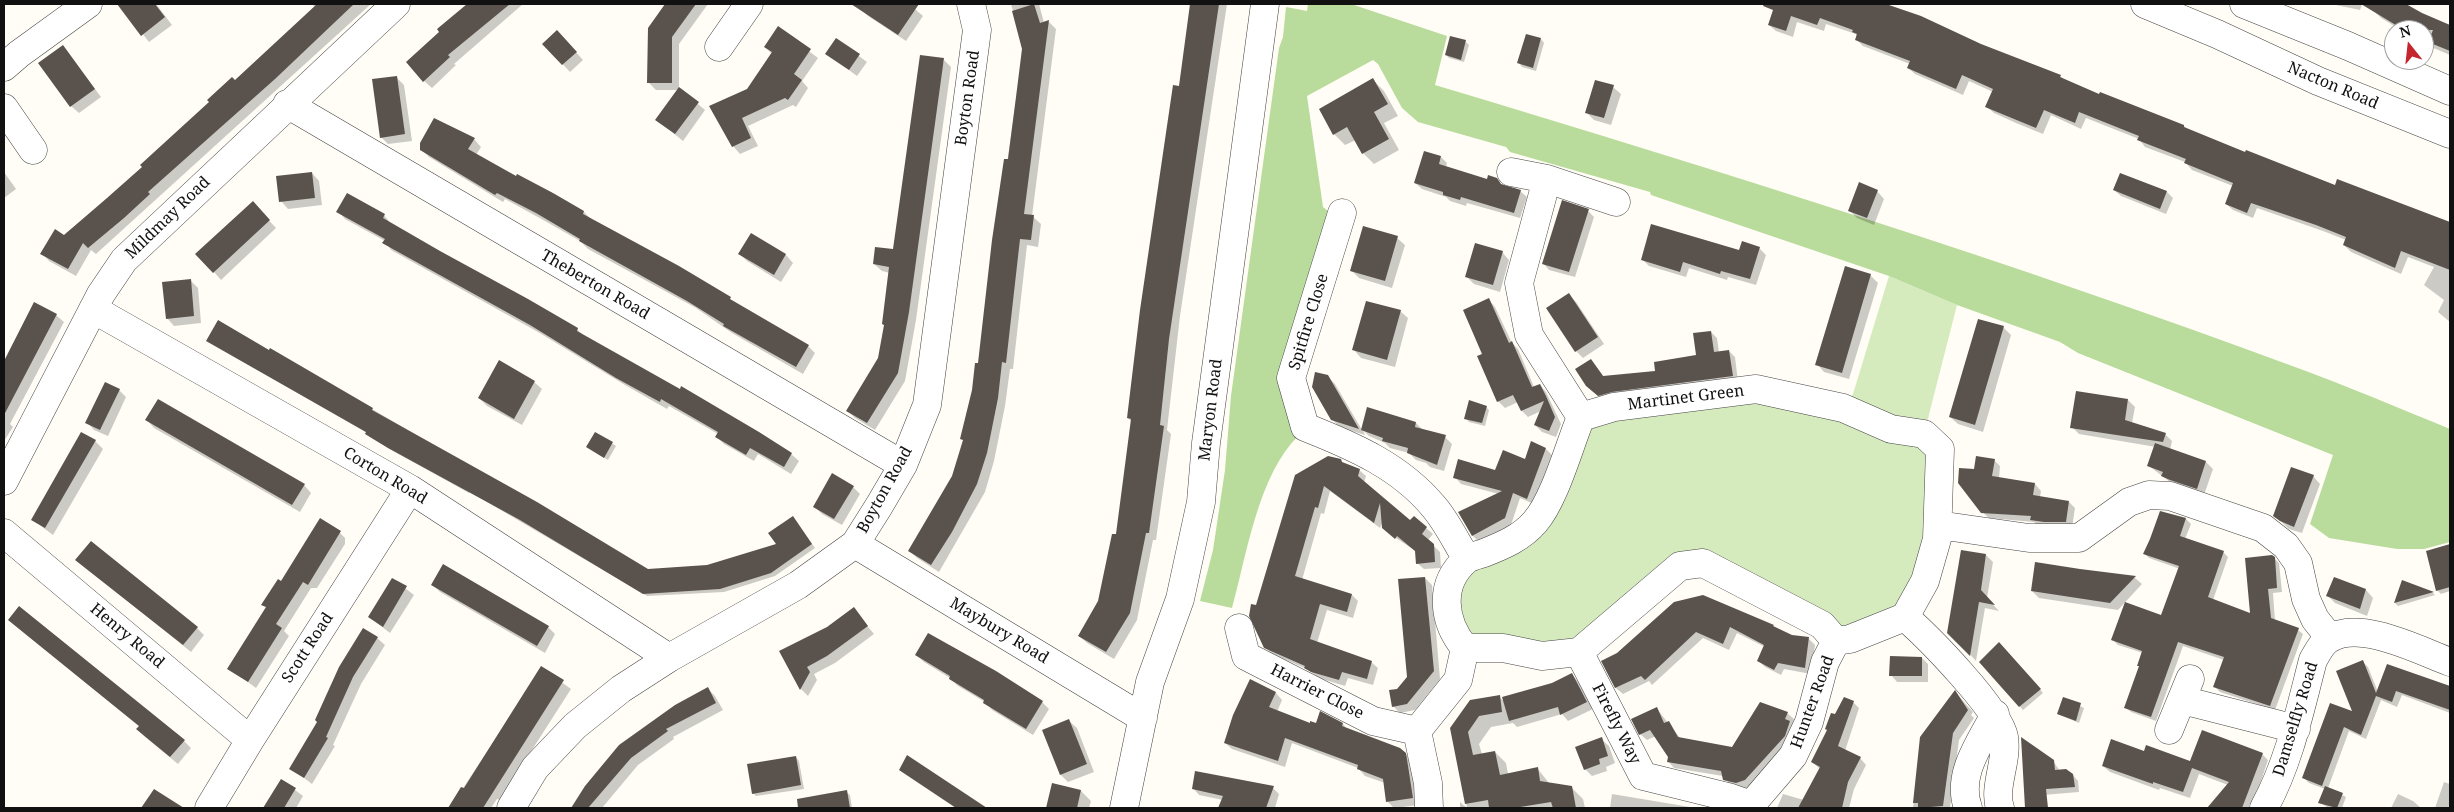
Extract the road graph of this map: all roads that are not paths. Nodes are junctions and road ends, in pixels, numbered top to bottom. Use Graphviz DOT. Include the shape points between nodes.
graph roads {
  1 [pos="88,4"];
  2 [pos="396,4"];
  3 [pos="749,4"];
  4 [pos="971,4"];
  5 [pos="1265,4"];
  6 [pos="2145,4"];
  7 [pos="2227,4"];
  8 [pos="2244,4"];
  9 [pos="2217,34"];
  10 [pos="720,47"];
  11 [pos="4,67"];
  12 [pos="2450,92"];
  13 [pos="287,104"];
  14 [pos="4,108"];
  15 [pos="2450,134"];
  16 [pos="33,150"];
  17 [pos="1511,172"];
  18 [pos="1547,180"];
  19 [pos="1616,202"];
  20 [pos="1342,213"];
  21 [pos="93,309"];
  22 [pos="1581,417"];
  23 [pos="903,465"];
  24 [pos="4,481"];
  25 [pos="410,489"];
  26 [pos="1938,525"];
  27 [pos="4,533"];
  28 [pos="855,544"];
  29 [pos="1467,559"];
  30 [pos="1914,625"];
  31 [pos="1239,628"];
  32 [pos="2330,638"];
  33 [pos="1836,641"];
  34 [pos="1465,648"];
  35 [pos="1579,652"];
  36 [pos="669,658"];
  37 [pos="2450,662"];
  38 [pos="1995,714"];
  39 [pos="1143,718"];
  40 [pos="2296,729"];
  41 [pos="2169,730"];
  42 [pos="1417,731"];
  43 [pos="250,740"];
  44 [pos="1751,807"];
  45 [pos="209,808"];
  46 [pos="511,808"];
  47 [pos="1124,808"];
  48 [pos="1429,808"];
  49 [pos="1968,808"];
  50 [pos="2000,808"];
  51 [pos="2264,808"];
  1 -- 11 [label="street"];
  2 -- 13 [label="street, Mildmay Road"];
  3 -- 10 [label="street"];
  4 -- 23 [label="street, Boyton Road" via="978,30 927,405"];
  5 -- 39 [label="street, Maryon Road" via="1206,443 1201,502 1180,599 1150,682"];
  6 -- 9 [label="street, Nacton Road"];
  7 -- 9 [label="street"];
  8 -- 12 [label="street"];
  9 -- 15 [label="street, Nacton Road" via="2318,81"];
  13 -- 21 [label="street, Mildmay Road" via="124,260"];
  13 -- 23 [label="street, Theberton Road"];
  14 -- 16 [label="street"];
  17 -- 18 [label="street"];
  18 -- 19 [label="street"];
  18 -- 22 [label="street" via="1519,283 1529,335"];
  20 -- 29 [label="street, Spitfire Close" via="1291,378 1305,427 1350,445 1395,470 1434,508"];
  21 -- 24 [label="street, Mildmay Road"];
  21 -- 25 [label="street, Corton Road"];
  22 -- 26 [label="street, Martinet Green" via="1614,407 1756,389 1843,408 1892,429 1924,434 1940,449"];
  22 -- 29 [label="street" via="1549,498 1536,521 1513,542"];
  23 -- 28 [label="street, Boyton Road"];
  25 -- 36 [label="street, Corton Road"];
  25 -- 43 [label="street, Scott Road"];
  26 -- 30 [label="street, Martinet Green"];
  26 -- 32 [label="street" via="2029,538 2079,538 2130,502 2149,495 2170,496 2263,528 2286,546 2298,563 2306,599 2315,619"];
  27 -- 43 [label="street, Henry Road"];
  28 -- 36 [label="street, Boyton Road" via="798,585"];
  28 -- 39 [label="street, Maybury Road"];
  29 -- 34 [label="street" via="1453,576 1446,595 1448,620 1454,635"];
  30 -- 33 [label="street"];
  30 -- 38 [label="street"];
  31 -- 42 [label="street, Harrier Close" via="1246,656 1373,721"];
  32 -- 37 [label="street" via="2362,632"];
  32 -- 40 [label="street, Damselfly Road" via="2320,647 2314,660"];
  33 -- 35 [label="street" via="1822,625 1703,563 1680,566"];
  33 -- 44 [label="street, Hunter Road" via="1825,662 1809,722 1793,756"];
  34 -- 35 [label="street" via="1503,648 1542,656"];
  34 -- 42 [label="street" via="1458,680"];
  35 -- 44 [label="street, Firefly Way" via="1643,776 1728,797"];
  36 -- 46 [label="street, Boyton Road" via="621,688 575,726 535,768"];
  38 -- 49 [label="street" via="1966,770 1963,794"];
  38 -- 50 [label="street" via="2004,735 2005,757 1997,799"];
  39 -- 47 [label="street, Maryon Road"];
  40 -- 41 [label="street" via="2186,689"];
  40 -- 51 [label="street, Damselfly Road" via="2274,791"];
  42 -- 48 [label="street" via="1428,783"];
  43 -- 45 [label="street, Scott Road"];
}
